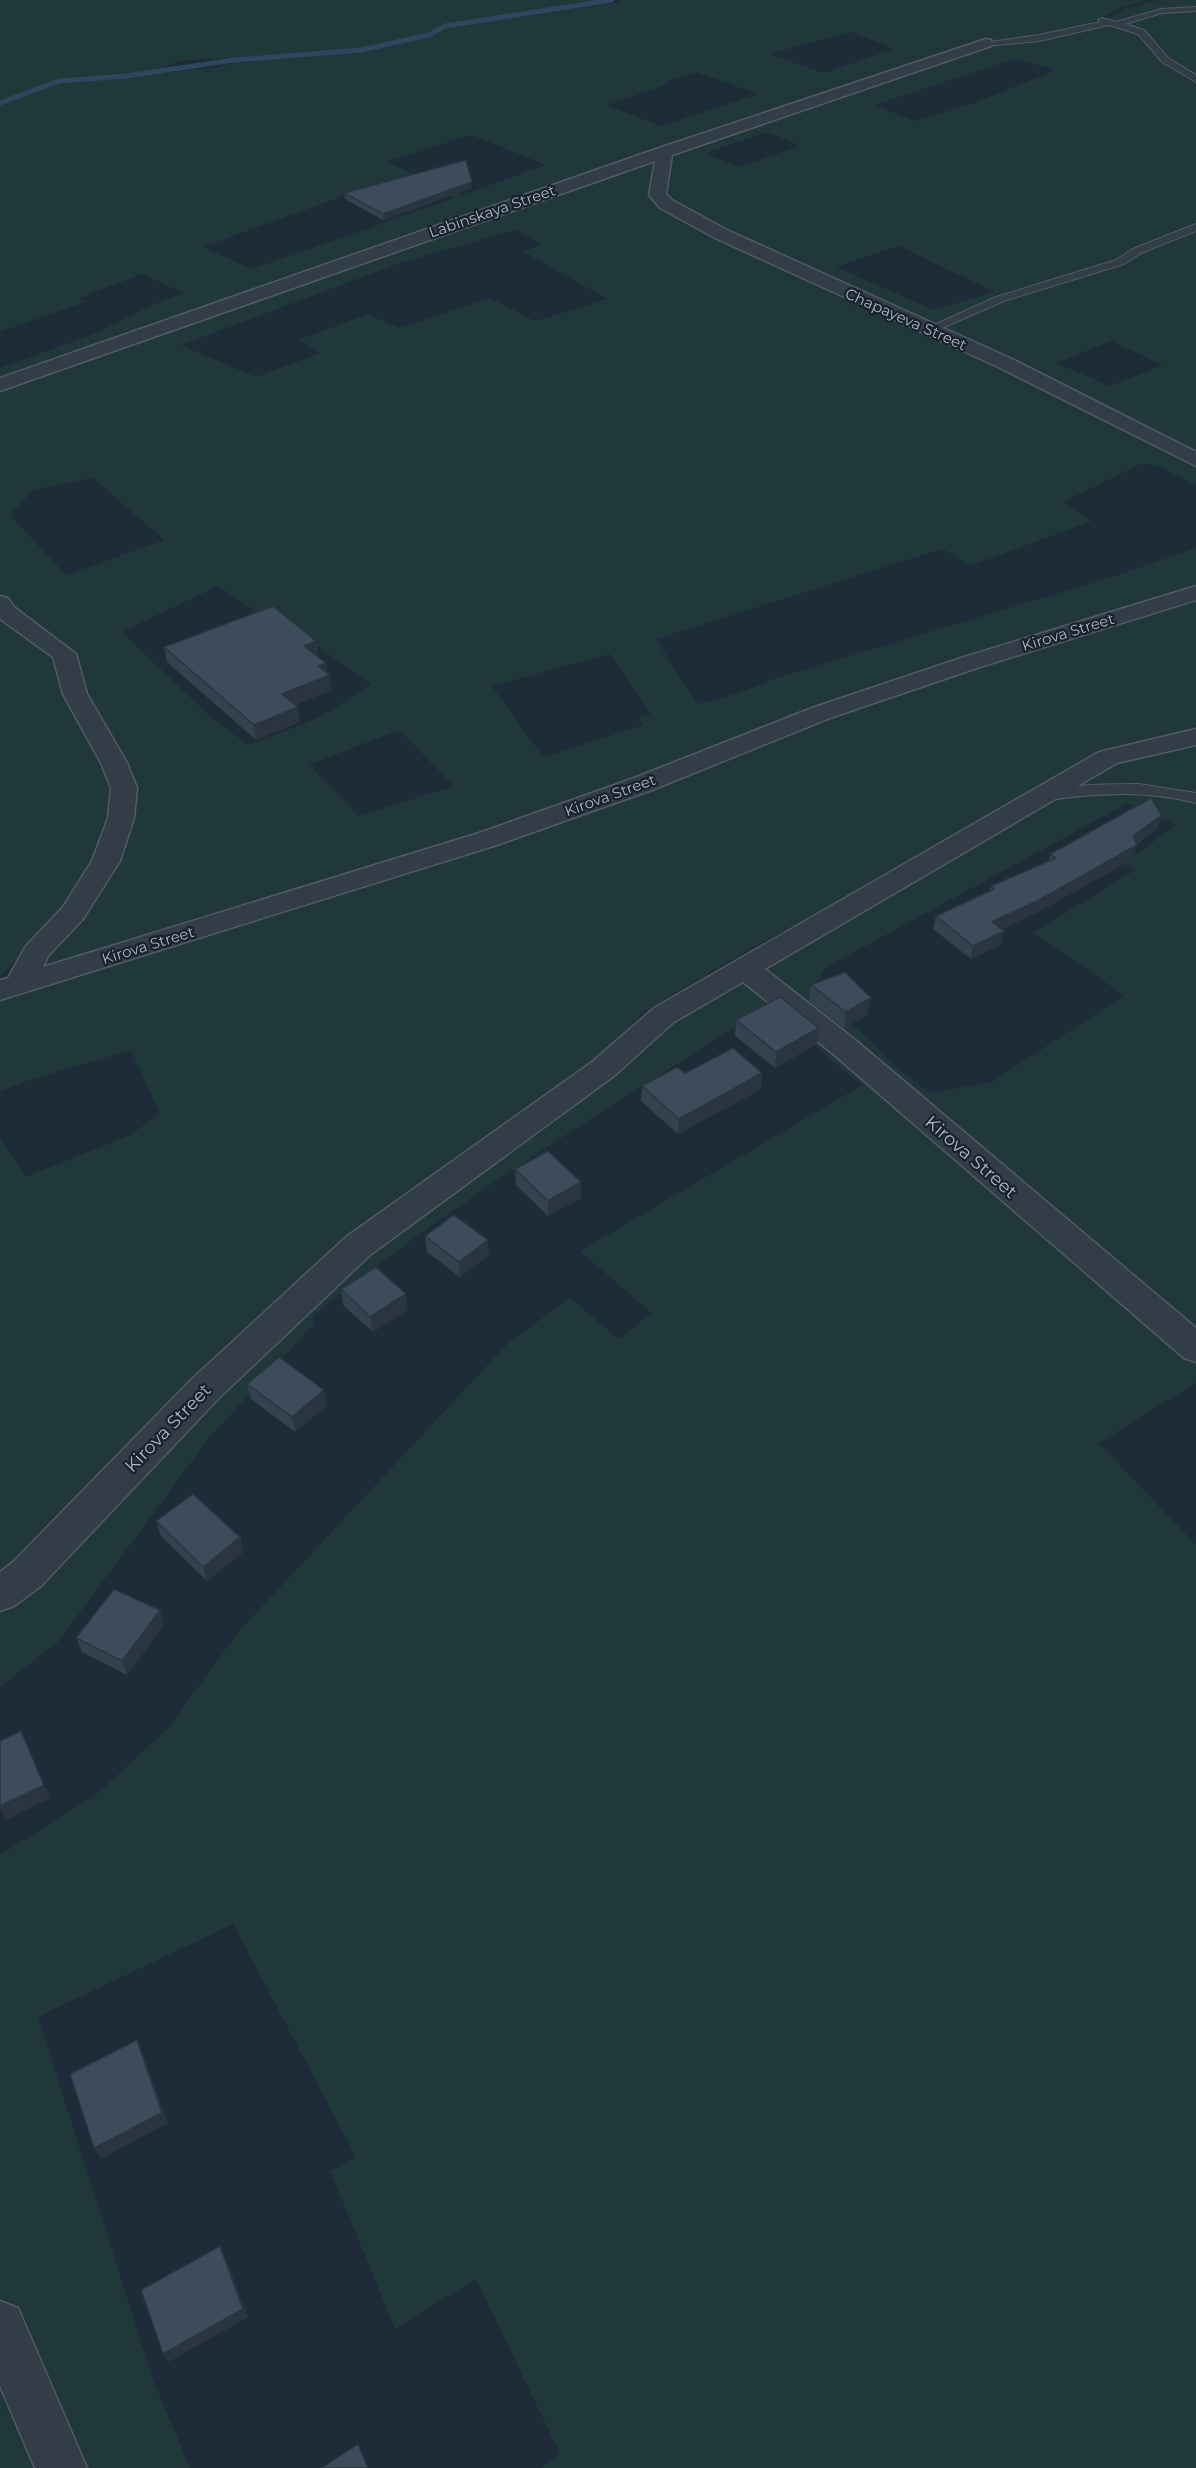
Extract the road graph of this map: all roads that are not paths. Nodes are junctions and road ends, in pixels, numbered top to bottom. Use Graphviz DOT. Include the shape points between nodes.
graph roads {
  1 [pos="1196,9"];
  2 [pos="1111,21"];
  3 [pos="986,43"];
  4 [pos="1196,79"];
  5 [pos="665,151"];
  6 [pos="1196,226"];
  7 [pos="929,330"];
  8 [pos="0,385"];
  9 [pos="1196,460"];
  10 [pos="1196,593"];
  11 [pos="0,603"];
  12 [pos="1196,737"];
  13 [pos="1036,796"];
  14 [pos="1196,798"];
  15 [pos="745,968"];
  16 [pos="10,987"];
  17 [pos="1196,1348"];
  18 [pos="0,1594"];
  19 [pos="0,2326"];
  20 [pos="61,2468"];
  1 -- 2 [label="lane"];
  2 -- 3 [label="lane" via="1039,38"];
  2 -- 4 [label="lane" via="1141,32 1166,60"];
  3 -- 5 [label="street, Labinskaya Street"];
  5 -- 7 [label="street, Chapayeva Street" via="657,195 666,204 721,234"];
  5 -- 8 [label="street, Labinskaya Street"];
  6 -- 7 [label="lane" via="1120,262 1000,299"];
  7 -- 9 [label="street, Chapayeva Street" via="1005,363"];
  10 -- 16 [label="street, Kirova Street" via="821,713 643,784 488,839"];
  11 -- 16 [label="street, Kirova Street" via="6,612 64,654 75,694 124,788 121,818 106,861 73,913"];
  12 -- 13 [label="street, Kirova Street" via="1108,757"];
  13 -- 14 [label="lane" via="1092,788 1176,792"];
  13 -- 15 [label="street, Kirova Street"];
  15 -- 17 [label="street, Kirova Street" via="843,1046"];
  15 -- 18 [label="street, Kirova Street" via="664,1015 603,1069 358,1246 205,1389 27,1574"];
  19 -- 20 [label="street"];
}
